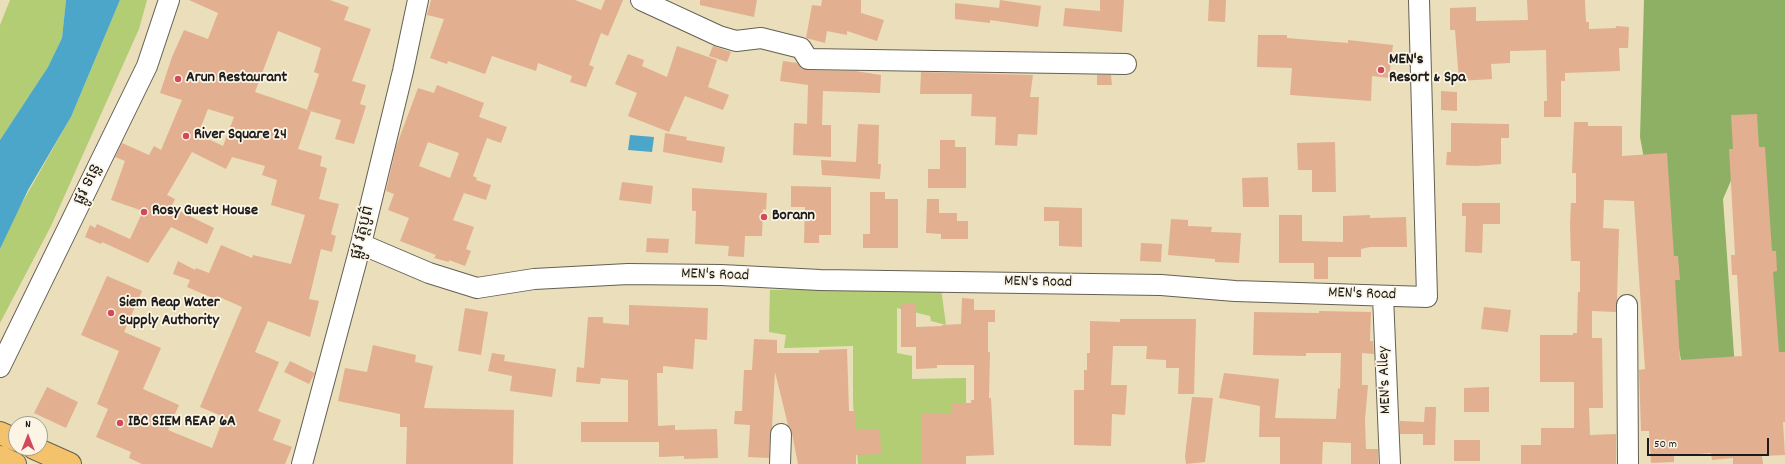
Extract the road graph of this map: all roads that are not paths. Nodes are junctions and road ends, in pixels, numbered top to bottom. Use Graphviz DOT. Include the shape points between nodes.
graph roads {
  1 [pos="169,0"];
  2 [pos="418,0"];
  3 [pos="641,0"];
  4 [pos="1419,0"];
  5 [pos="1126,64"];
  6 [pos="361,244"];
  7 [pos="1383,296"];
  8 [pos="1627,305"];
  9 [pos="0,367"];
  10 [pos="781,434"];
  11 [pos="48,454"];
  12 [pos="0,458"];
  13 [pos="15,464"];
  14 [pos="70,464"];
  15 [pos="302,464"];
  16 [pos="780,464"];
  17 [pos="1390,464"];
  18 [pos="1628,464"];
  1 -- 9 [label="street, ផ្លូវ ទន្លេ" via="147,66"];
  2 -- 6 [label="street, ផ្លូវ វត្តបូព៌"];
  3 -- 5 [label="street" via="719,36 736,41 761,38 801,48 808,59"];
  4 -- 7 [label="street, MEN's Road" via="1427,297"];
  6 -- 7 [label="street, MEN's Road" via="429,273 477,288 534,279 628,274 820,280 1162,285 1235,291"];
  6 -- 15 [label="street, ផ្លូវ វត្តបូព៌"];
  7 -- 17 [label="street, MEN's Alley"];
  8 -- 18 [label="street"];
  10 -- 16 [label="street"];
  11 -- 14 [label="main road"];
  12 -- 13 [label="main road"];
}
